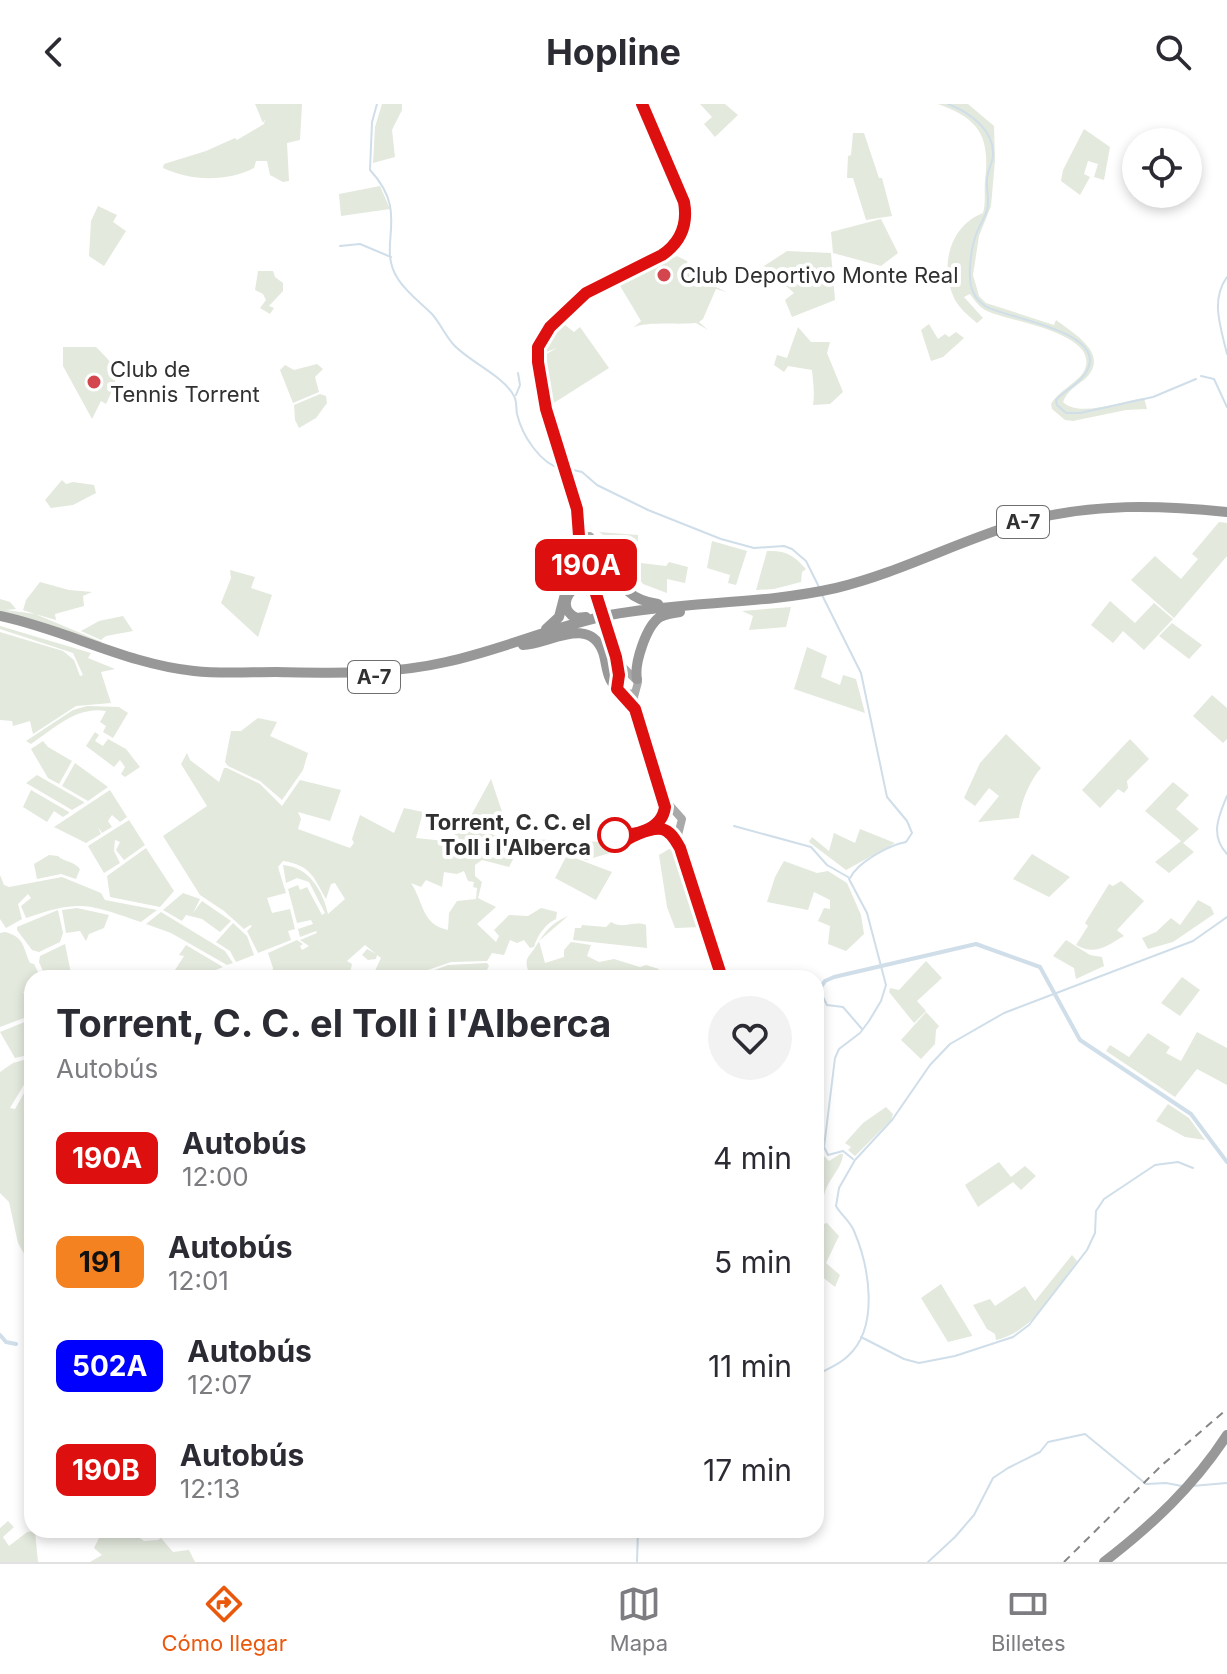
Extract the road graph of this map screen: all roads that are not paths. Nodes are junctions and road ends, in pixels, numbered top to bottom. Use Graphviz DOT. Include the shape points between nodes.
graph roads {
  1 [pos="642,104"];
  2 [pos="694,200"];
  3 [pos="684,202"];
  4 [pos="1227,515"];
  5 [pos="584,536"];
  6 [pos="594,550"];
  7 [pos="578,552"];
  8 [pos="810,595"];
  9 [pos="751,600"];
  10 [pos="658,604"];
  11 [pos="602,609"];
  12 [pos="685,609"];
  13 [pos="0,619"];
  14 [pos="520,643"];
  15 [pos="633,677"];
  16 [pos="618,682"];
  17 [pos="630,694"];
  18 [pos="663,795"];
  19 [pos="675,812"];
  20 [pos="664,814"];
  21 [pos="679,830"];
  22 [pos="669,833"];
  23 [pos="680,848"];
  24 [pos="719,970"];
  25 [pos="1227,1435"];
  26 [pos="1227,1443"];
  27 [pos="1199,1477"];
  28 [pos="1184,1495"];
  29 [pos="1103,1562"];
  30 [pos="1113,1562"];
  1 -- 3 [label="main road"];
  2 -- 3 [label="main road"];
  3 -- 5 [label="main road" via="684,226 672,248 587,292 541,339 538,362 545,403"];
  4 -- 8 [label="highway, A-7" via="1121,511 1062,518 890,576"];
  5 -- 6 [label="main road" via="594,539"];
  5 -- 7 [label="main road"];
  6 -- 7 [label="main road"];
  6 -- 10 [label="highway" via="606,552 632,595"];
  6 -- 11 [label="main road" via="592,571"];
  7 -- 11 [label="main road"];
  7 -- 14 [label="highway" via="558,620"];
  8 -- 9 [label="highway, A-7"];
  8 -- 12 [label="highway, A-7"];
  9 -- 10 [label="highway"];
  9 -- 14 [label="highway, A-7" via="634,611"];
  10 -- 11 [label="highway" via="580,619 569,614 565,604 570,591 580,586 590,589"];
  12 -- 14 [label="highway, A-7" via="609,620"];
  12 -- 15 [label="highway" via="652,625"];
  13 -- 14 [label="highway, A-7" via="141,668 197,677 411,674 461,664"];
  14 -- 16 [label="highway" via="585,634 600,646 610,681"];
  15 -- 16 [label="main road"];
  15 -- 16 [label="main road" via="622,666 607,624"];
  15 -- 17 [label="main road" via="637,688"];
  16 -- 17 [label="main road"];
  17 -- 18 [label="main road"];
  18 -- 19 [label="main road"];
  18 -- 20 [label="main road"];
  19 -- 20 [label="main road"];
  19 -- 21 [label="main road" via="682,819"];
  20 -- 22 [label="main road" via="661,824"];
  21 -- 22 [label="main road"];
  21 -- 23 [label="main road"];
  22 -- 23 [label="main road"];
  23 -- 24 [label="main road"];
  25 -- 27 [label="highway"];
  26 -- 27 [label="highway"];
  27 -- 28 [label="highway"];
  28 -- 29 [label="highway"];
  28 -- 30 [label="highway"];
}
